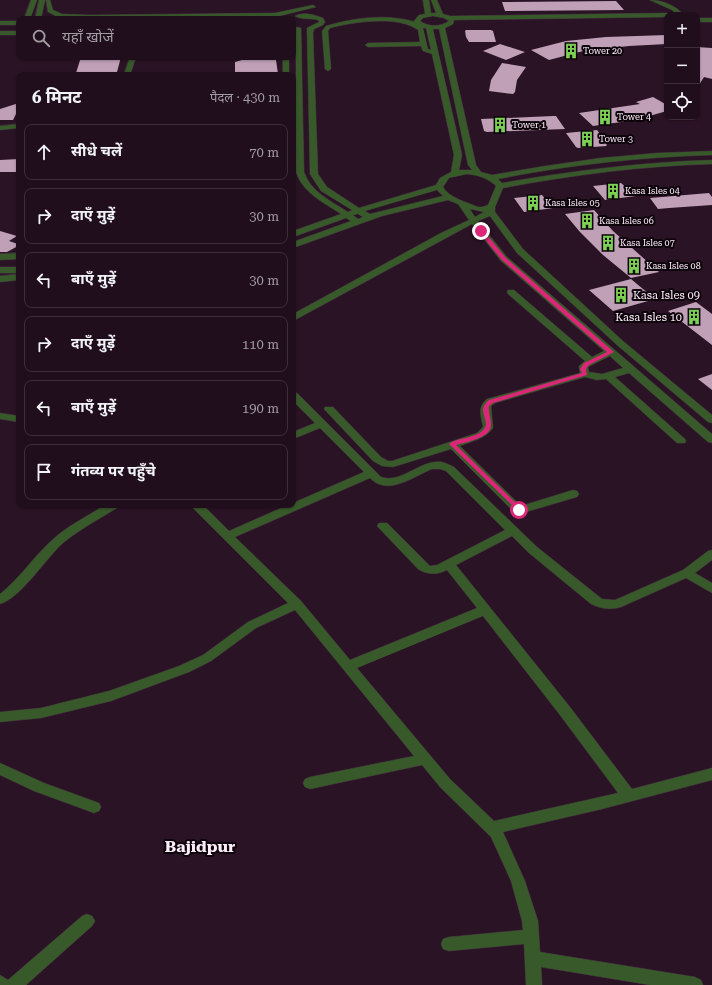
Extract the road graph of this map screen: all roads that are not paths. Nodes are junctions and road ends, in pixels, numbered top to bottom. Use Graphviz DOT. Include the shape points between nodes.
graph roads {
  1 [pos="34,0"];
  2 [pos="426,0"];
  3 [pos="434,0"];
  4 [pos="653,0"];
  5 [pos="45,1"];
  6 [pos="317,6"];
  7 [pos="664,12"];
  8 [pos="664,12"];
  9 [pos="667,12"];
  10 [pos="678,12"];
  11 [pos="462,13"];
  12 [pos="428,15"];
  13 [pos="440,15"];
  14 [pos="700,15"];
  15 [pos="712,15"];
  16 [pos="28,16"];
  17 [pos="39,16"];
  18 [pos="58,16"];
  19 [pos="263,16"];
  20 [pos="311,16"];
  21 [pos="296,17"];
  22 [pos="319,18"];
  23 [pos="664,20"];
  24 [pos="700,20"];
  25 [pos="712,20"];
  26 [pos="450,21"];
  27 [pos="0,23"];
  28 [pos="16,23"];
  29 [pos="296,27"];
  30 [pos="429,27"];
  31 [pos="442,27"];
  32 [pos="16,28"];
  33 [pos="311,28"];
  34 [pos="0,29"];
  35 [pos="0,33"];
  36 [pos="16,33"];
  37 [pos="423,44"];
  38 [pos="368,45"];
  39 [pos="435,54"];
  40 [pos="132,60"];
  41 [pos="286,60"];
  42 [pos="328,69"];
  43 [pos="128,72"];
  44 [pos="286,72"];
  45 [pos="16,126"];
  46 [pos="296,126"];
  47 [pos="0,128"];
  48 [pos="313,128"];
  49 [pos="712,153"];
  50 [pos="712,162"];
  51 [pos="455,173"];
  52 [pos="478,173"];
  53 [pos="491,178"];
  54 [pos="500,186"];
  55 [pos="439,187"];
  56 [pos="449,197"];
  57 [pos="461,202"];
  58 [pos="491,210"];
  59 [pos="358,211"];
  60 [pos="346,215"];
  61 [pos="370,218"];
  62 [pos="473,220"];
  63 [pos="358,222"];
  64 [pos="296,230"];
  65 [pos="296,244"];
  66 [pos="16,256"];
  67 [pos="0,258"];
  68 [pos="16,261"];
  69 [pos="0,262"];
  70 [pos="0,270"];
  71 [pos="16,270"];
  72 [pos="16,277"];
  73 [pos="0,279"];
  74 [pos="511,292"];
  75 [pos="296,316"];
  76 [pos="611,352"];
  77 [pos="591,361"];
  78 [pos="630,369"];
  79 [pos="585,374"];
  80 [pos="608,376"];
  81 [pos="296,398"];
  82 [pos="329,409"];
  83 [pos="0,416"];
  84 [pos="16,419"];
  85 [pos="712,420"];
  86 [pos="322,424"];
  87 [pos="296,435"];
  88 [pos="710,436"];
  89 [pos="681,441"];
  90 [pos="452,444"];
  91 [pos="372,473"];
  92 [pos="573,494"];
  93 [pos="296,506"];
  94 [pos="108,508"];
  95 [pos="201,508"];
  96 [pos="291,508"];
  97 [pos="383,526"];
  98 [pos="514,530"];
  99 [pos="227,536"];
  100 [pos="712,554"];
  101 [pos="449,564"];
  102 [pos="687,573"];
  103 [pos="712,589"];
  104 [pos="0,600"];
  105 [pos="297,604"];
  106 [pos="485,610"];
  107 [pos="348,666"];
  108 [pos="0,717"];
  109 [pos="426,760"];
  110 [pos="0,769"];
  111 [pos="712,774"];
  112 [pos="310,783"];
  113 [pos="629,796"];
  114 [pos="94,807"];
  115 [pos="492,828"];
  116 [pos="88,921"];
  117 [pos="531,936"];
  118 [pos="449,944"];
  119 [pos="533,958"];
  120 [pos="0,983"];
  121 [pos="2,985"];
  122 [pos="14,985"];
  123 [pos="534,985"];
  124 [pos="695,985"];
  1 -- 16 [label="street"];
  2 -- 12 [label="street"];
  3 -- 13 [label="street"];
  4 -- 9 [label="street"];
  5 -- 17 [label="street"];
  5 -- 18 [label="street" via="50,11"];
  6 -- 19 [label="street" via="281,15"];
  6 -- 20 [label="street"];
  6 -- 22 [label="street"];
  7 -- 11 [label="street"];
  8 -- 26 [label="street"];
  9 -- 10 [label="street" via="674,9"];
  12 -- 13 [label="street"];
  12 -- 30 [label="street" via="421,16 417,21"];
  13 -- 26 [label="street"];
  14 -- 15 [label="street"];
  20 -- 21 [label="street"];
  20 -- 22 [label="street"];
  22 -- 33 [label="street" via="321,24"];
  23 -- 26 [label="street"];
  24 -- 25 [label="street"];
  26 -- 31 [label="street"];
  27 -- 28 [label="street"];
  29 -- 33 [label="street"];
  29 -- 46 [label="street"];
  30 -- 31 [label="street"];
  30 -- 39 [label="street"];
  31 -- 52 [label="street" via="472,165"];
  32 -- 34 [label="street"];
  33 -- 48 [label="street"];
  35 -- 36 [label="street"];
  37 -- 38 [label="street"];
  37 -- 39 [label="street" via="425,50"];
  37 -- 42 [label="street" via="421,29 408,22 357,21 338,24 328,27 325,31"];
  39 -- 51 [label="street" via="458,155"];
  40 -- 43 [label="street"];
  41 -- 44 [label="street"];
  45 -- 47 [label="street"];
  46 -- 48 [label="street"];
  46 -- 60 [label="street" via="302,181 311,191"];
  48 -- 59 [label="street" via="314,174 324,189"];
  49 -- 53 [label="street" via="668,154 578,164"];
  50 -- 54 [label="street" via="598,170"];
  51 -- 52 [label="street"];
  51 -- 55 [label="street" via="440,181"];
  52 -- 53 [label="street"];
  53 -- 54 [label="street"];
  54 -- 58 [label="street"];
  55 -- 56 [label="street"];
  55 -- 59 [label="street"];
  56 -- 57 [label="street"];
  56 -- 61 [label="street"];
  57 -- 58 [label="street" via="480,210"];
  57 -- 62 [label="street"];
  58 -- 62 [label="street"];
  58 -- 85 [label="street" via="520,251 620,343"];
  59 -- 60 [label="street"];
  59 -- 61 [label="street"];
  60 -- 63 [label="street"];
  60 -- 64 [label="street"];
  61 -- 63 [label="street"];
  62 -- 75 [label="street"];
  62 -- 76 [label="street" via="504,259"];
  63 -- 65 [label="street"];
  66 -- 67 [label="street"];
  68 -- 69 [label="street"];
  70 -- 71 [label="street"];
  72 -- 73 [label="street"];
  74 -- 77 [label="street"];
  76 -- 77 [label="street"];
  76 -- 78 [label="street"];
  77 -- 79 [label="street" via="584,366"];
  78 -- 80 [label="street"];
  78 -- 88 [label="street"];
  79 -- 80 [label="street" via="598,378"];
  79 -- 90 [label="street" via="491,401 485,410 488,423 486,431"];
  80 -- 89 [label="street"];
  81 -- 86 [label="street"];
  82 -- 90 [label="street" via="377,459 386,464 393,464"];
  83 -- 84 [label="street"];
  86 -- 87 [label="street"];
  86 -- 91 [label="street"];
  90 -- 92 [label="street" via="519,510"];
  91 -- 93 [label="street"];
  91 -- 98 [label="street" via="388,483 439,464 446,467"];
  94 -- 104 [label="street" via="69,533"];
  95 -- 99 [label="street"];
  96 -- 99 [label="street"];
  97 -- 101 [label="street" via="428,570 439,569"];
  98 -- 101 [label="street"];
  98 -- 102 [label="street" via="533,550 602,604 617,604"];
  99 -- 105 [label="street"];
  100 -- 102 [label="street"];
  101 -- 106 [label="street"];
  102 -- 103 [label="street"];
  105 -- 107 [label="street"];
  105 -- 108 [label="street" via="252,625 207,658 184,669 111,696 40,713"];
  106 -- 107 [label="street"];
  106 -- 113 [label="street"];
  107 -- 109 [label="street"];
  109 -- 112 [label="street"];
  109 -- 115 [label="street" via="445,783"];
  110 -- 114 [label="street" via="39,787"];
  111 -- 113 [label="street"];
  113 -- 115 [label="street"];
  115 -- 117 [label="street" via="518,881 530,921"];
  116 -- 122 [label="street"];
  117 -- 118 [label="street"];
  117 -- 119 [label="street"];
  119 -- 123 [label="street"];
  119 -- 124 [label="street"];
  120 -- 121 [label="street"];
}
